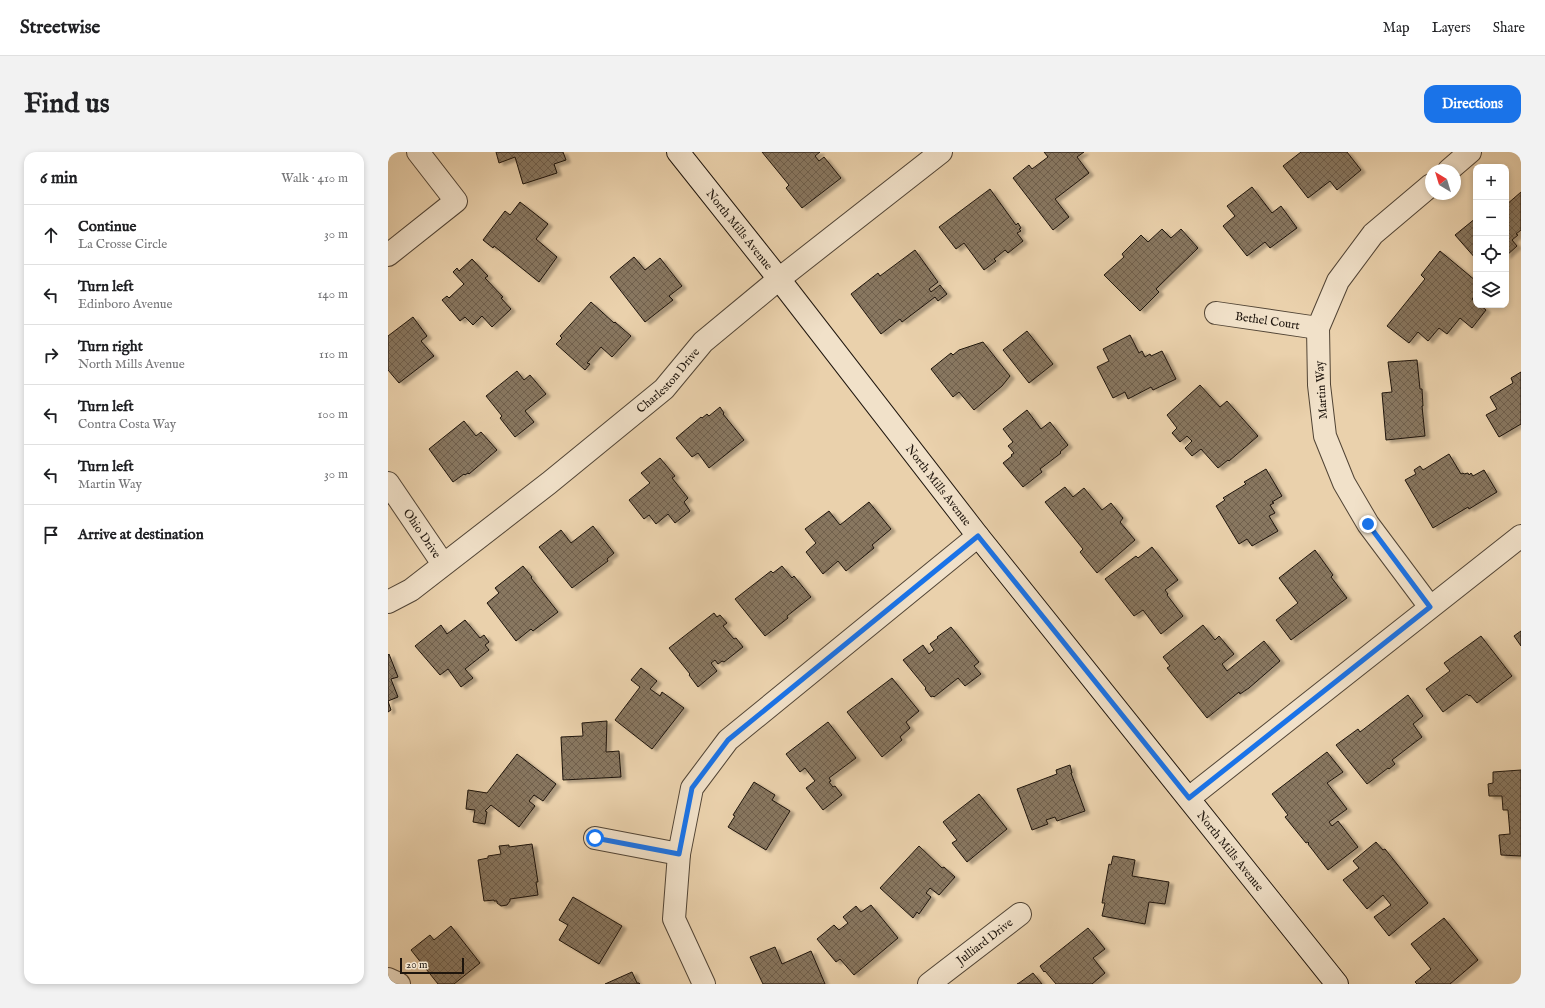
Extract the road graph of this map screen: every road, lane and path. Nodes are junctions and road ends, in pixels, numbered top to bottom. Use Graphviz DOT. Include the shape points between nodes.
graph roads {
  1 [pos="418,152"];
  2 [pos="678,152"];
  3 [pos="941,152"];
  4 [pos="1470,152"];
  5 [pos="1456,164"];
  6 [pos="1425,190"];
  7 [pos="388,255"];
  8 [pos="779,279"];
  9 [pos="1216,313"];
  10 [pos="1318,328"];
  11 [pos="388,483"];
  12 [pos="978,536"];
  13 [pos="1521,536"];
  14 [pos="443,564"];
  15 [pos="388,602"];
  16 [pos="1430,607"];
  17 [pos="1189,798"];
  18 [pos="595,838"];
  19 [pos="679,854"];
  20 [pos="1020,914"];
  21 [pos="388,979"];
  22 [pos="399,984"];
  23 [pos="704,984"];
  24 [pos="929,984"];
  25 [pos="1337,984"];
  1 -- 7 [label="street" via="456,201"];
  2 -- 8 [label="street, North Mills Avenue"];
  3 -- 8 [label="street, Charleston Drive"];
  4 -- 5 [label="street"];
  6 -- 10 [label="street, Martin Way" via="1373,234 1338,281"];
  8 -- 12 [label="street, North Mills Avenue"];
  8 -- 14 [label="street, Charleston Drive" via="703,342 664,389 549,483"];
  9 -- 10 [label="street, Bethel Court"];
  10 -- 16 [label="street, Martin Way" via="1319,385 1326,436 1344,483 1368,524"];
  11 -- 14 [label="street, Ohio Drive"];
  12 -- 17 [label="street, North Mills Avenue"];
  12 -- 19 [label="street" via="728,740 692,788"];
  13 -- 16 [label="street"];
  14 -- 15 [label="street, Charleston Drive" via="411,590"];
  16 -- 17 [label="street"];
  17 -- 25 [label="street, North Mills Avenue"];
  18 -- 19 [label="street"];
  19 -- 23 [label="street" via="674,919"];
  20 -- 24 [label="street, Julliard Drive"];
  21 -- 22 [label="street"];
}
